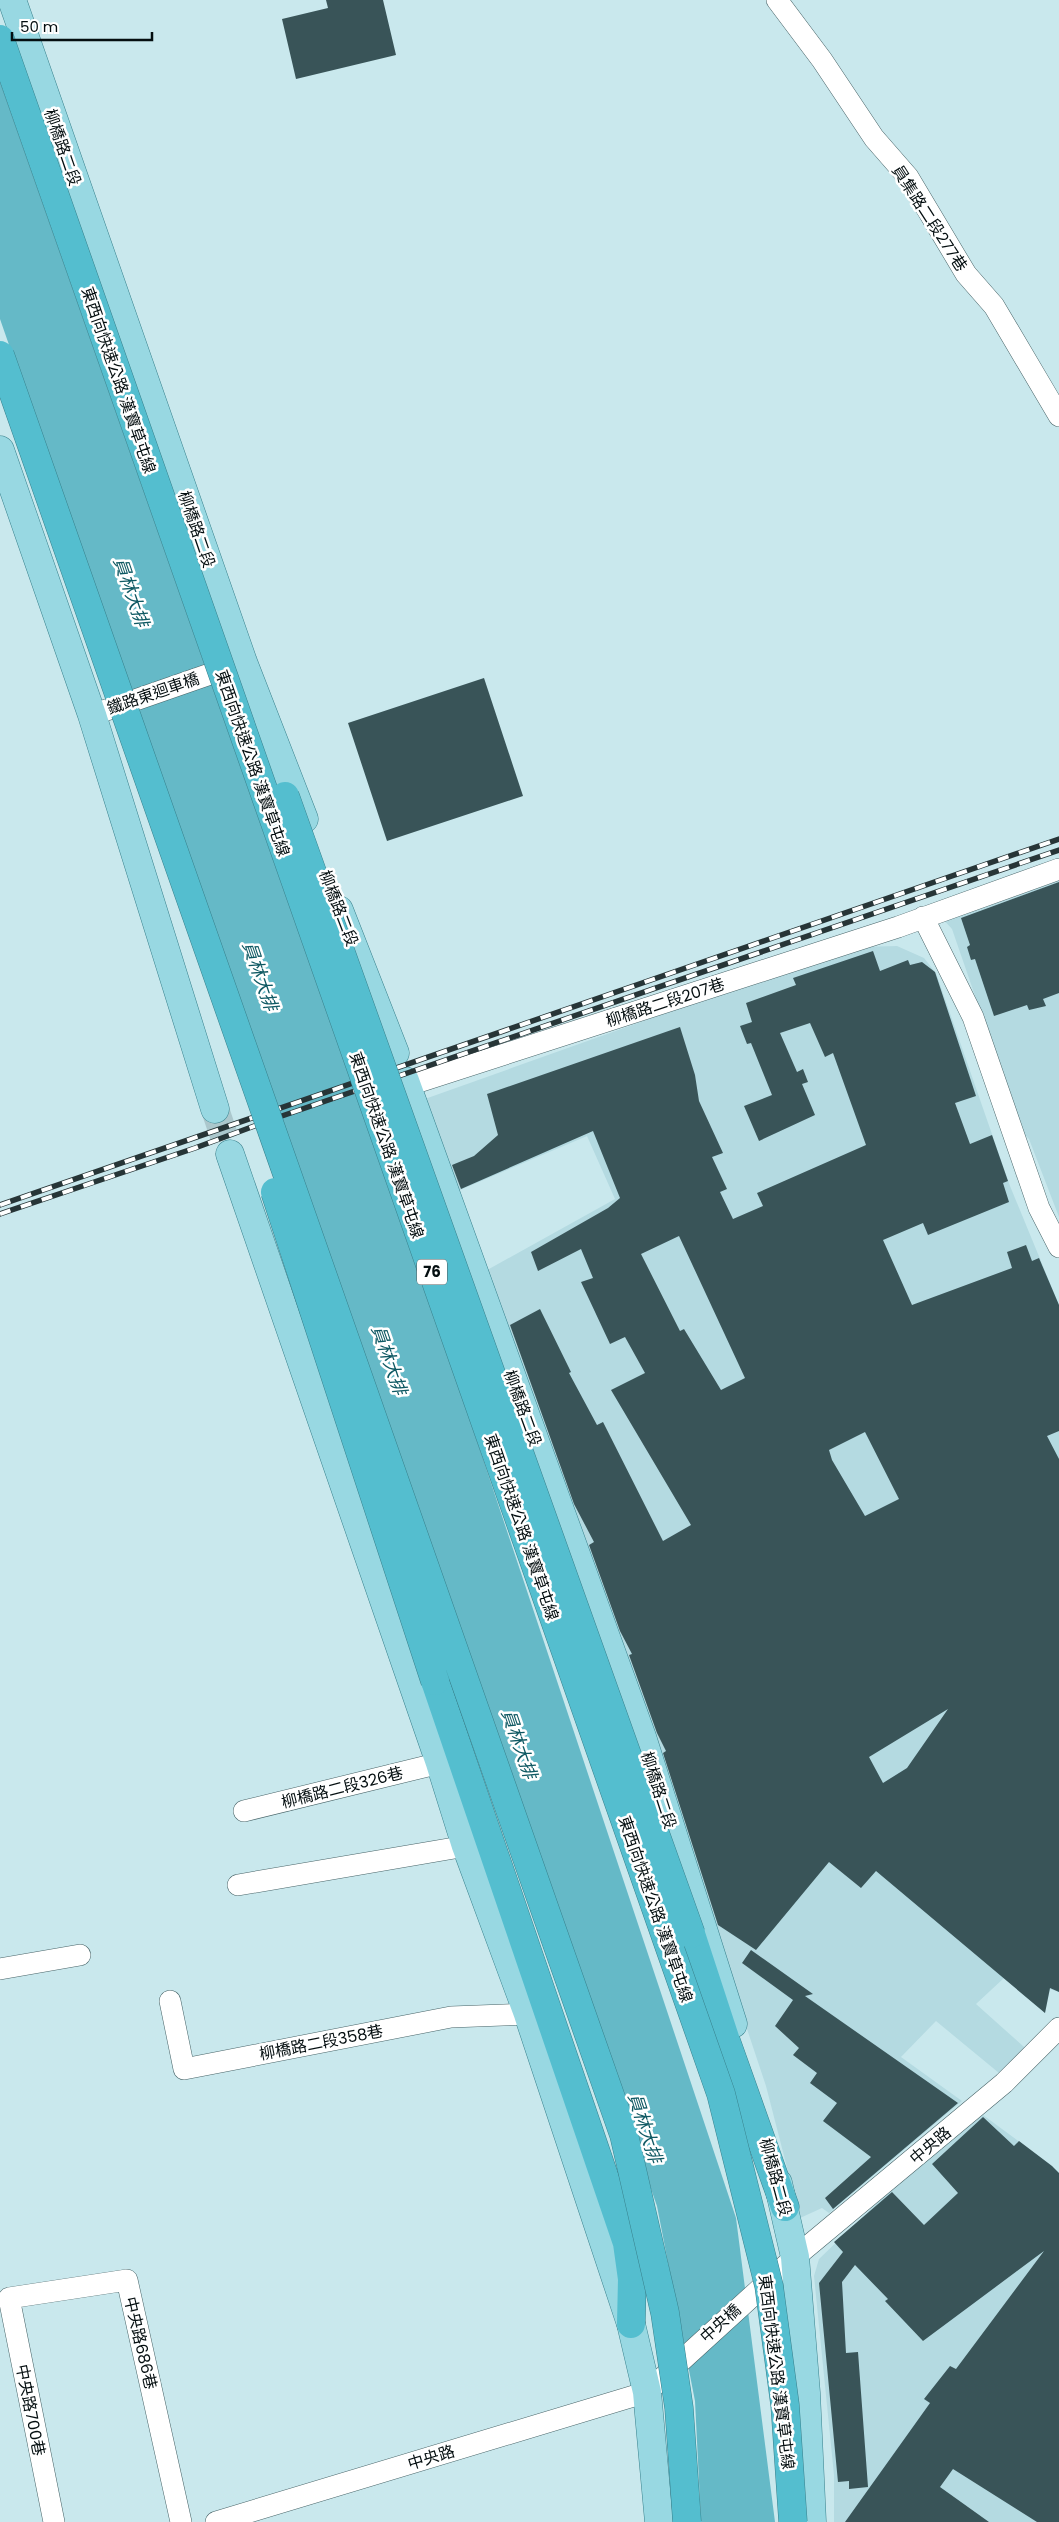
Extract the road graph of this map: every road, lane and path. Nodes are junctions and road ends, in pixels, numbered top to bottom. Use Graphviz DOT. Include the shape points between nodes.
graph roads {
  1 [pos="12,0"];
  2 [pos="777,0"];
  3 [pos="0,39"];
  4 [pos="0,355"];
  5 [pos="1059,416"];
  6 [pos="0,450"];
  7 [pos="243,662"];
  8 [pos="219,680"];
  9 [pos="92,714"];
  10 [pos="155,794"];
  11 [pos="1059,869"];
  12 [pos="923,917"];
  13 [pos="395,1053"];
  14 [pos="405,1084"];
  15 [pos="215,1110"];
  16 [pos="230,1154"];
  17 [pos="1059,1246"];
  18 [pos="440,1763"];
  19 [pos="244,1810"];
  20 [pos="466,1846"];
  21 [pos="238,1885"];
  22 [pos="80,1955"];
  23 [pos="0,1969"];
  24 [pos="170,2001"];
  25 [pos="528,2014"];
  26 [pos="1059,2028"];
  27 [pos="785,2206"];
  28 [pos="795,2257"];
  29 [pos="9,2298"];
  30 [pos="631,2324"];
  31 [pos="647,2392"];
  32 [pos="54,2522"];
  33 [pos="181,2522"];
  34 [pos="216,2522"];
  35 [pos="658,2522"];
  36 [pos="687,2522"];
  37 [pos="793,2522"];
  38 [pos="812,2522"];
  1 -- 7 [label="main road, 柳橋路二段"];
  2 -- 5 [label="street, 員集路二段277巷" via="874,138 908,177 966,274 994,306"];
  3 -- 8 [label="highway, 東西向快速公路 漢寶草屯線 / 76, bridge"];
  4 -- 10 [label="highway, bridge"];
  6 -- 9 [label="main road"];
  7 -- 8 [label="street, 鐵路東迴車橋"];
  7 -- 13 [label="main road, 柳橋路二段"];
  8 -- 9 [label="street, 鐵路東迴車橋" via="130,700"];
  8 -- 27 [label="highway, bridge" via="259,730 274,765"];
  8 -- 37 [label="highway, 東西向快速公路 漢寶草屯線 / 76, bridge" via="721,2094 769,2286 785,2405"];
  9 -- 15 [label="main road"];
  10 -- 30 [label="highway, bridge" via="172,880 434,1681 627,2243 632,2279"];
  10 -- 36 [label="highway, bridge" via="624,2135 665,2313 678,2408"];
  11 -- 12 [label="street, 柳橋路二段207巷"];
  12 -- 14 [label="street, 柳橋路二段207巷"];
  12 -- 17 [label="street" via="973,1017 1039,1208"];
  14 -- 27 [label="main road, 柳橋路二段" via="642,1737 719,1973"];
  16 -- 18 [label="main road"];
  18 -- 19 [label="street, 柳橋路二段326巷"];
  18 -- 20 [label="main road"];
  20 -- 21 [label="street"];
  20 -- 25 [label="main road"];
  22 -- 23 [label="street"];
  24 -- 25 [label="street, 柳橋路二段358巷" via="184,2069 450,2017"];
  25 -- 30 [label="main road"];
  26 -- 28 [label="street, 中央路" via="1004,2083"];
  27 -- 28 [label="main road, 柳橋路二段"];
  28 -- 31 [label="street, 中央橋"];
  28 -- 38 [label="main road, 柳橋路二段"];
  29 -- 32 [label="street, 中央路700巷"];
  29 -- 33 [label="street, 中央路686巷" via="126,2280"];
  30 -- 31 [label="main road"];
  31 -- 34 [label="street, 中央路"];
  31 -- 35 [label="main road"];
}
